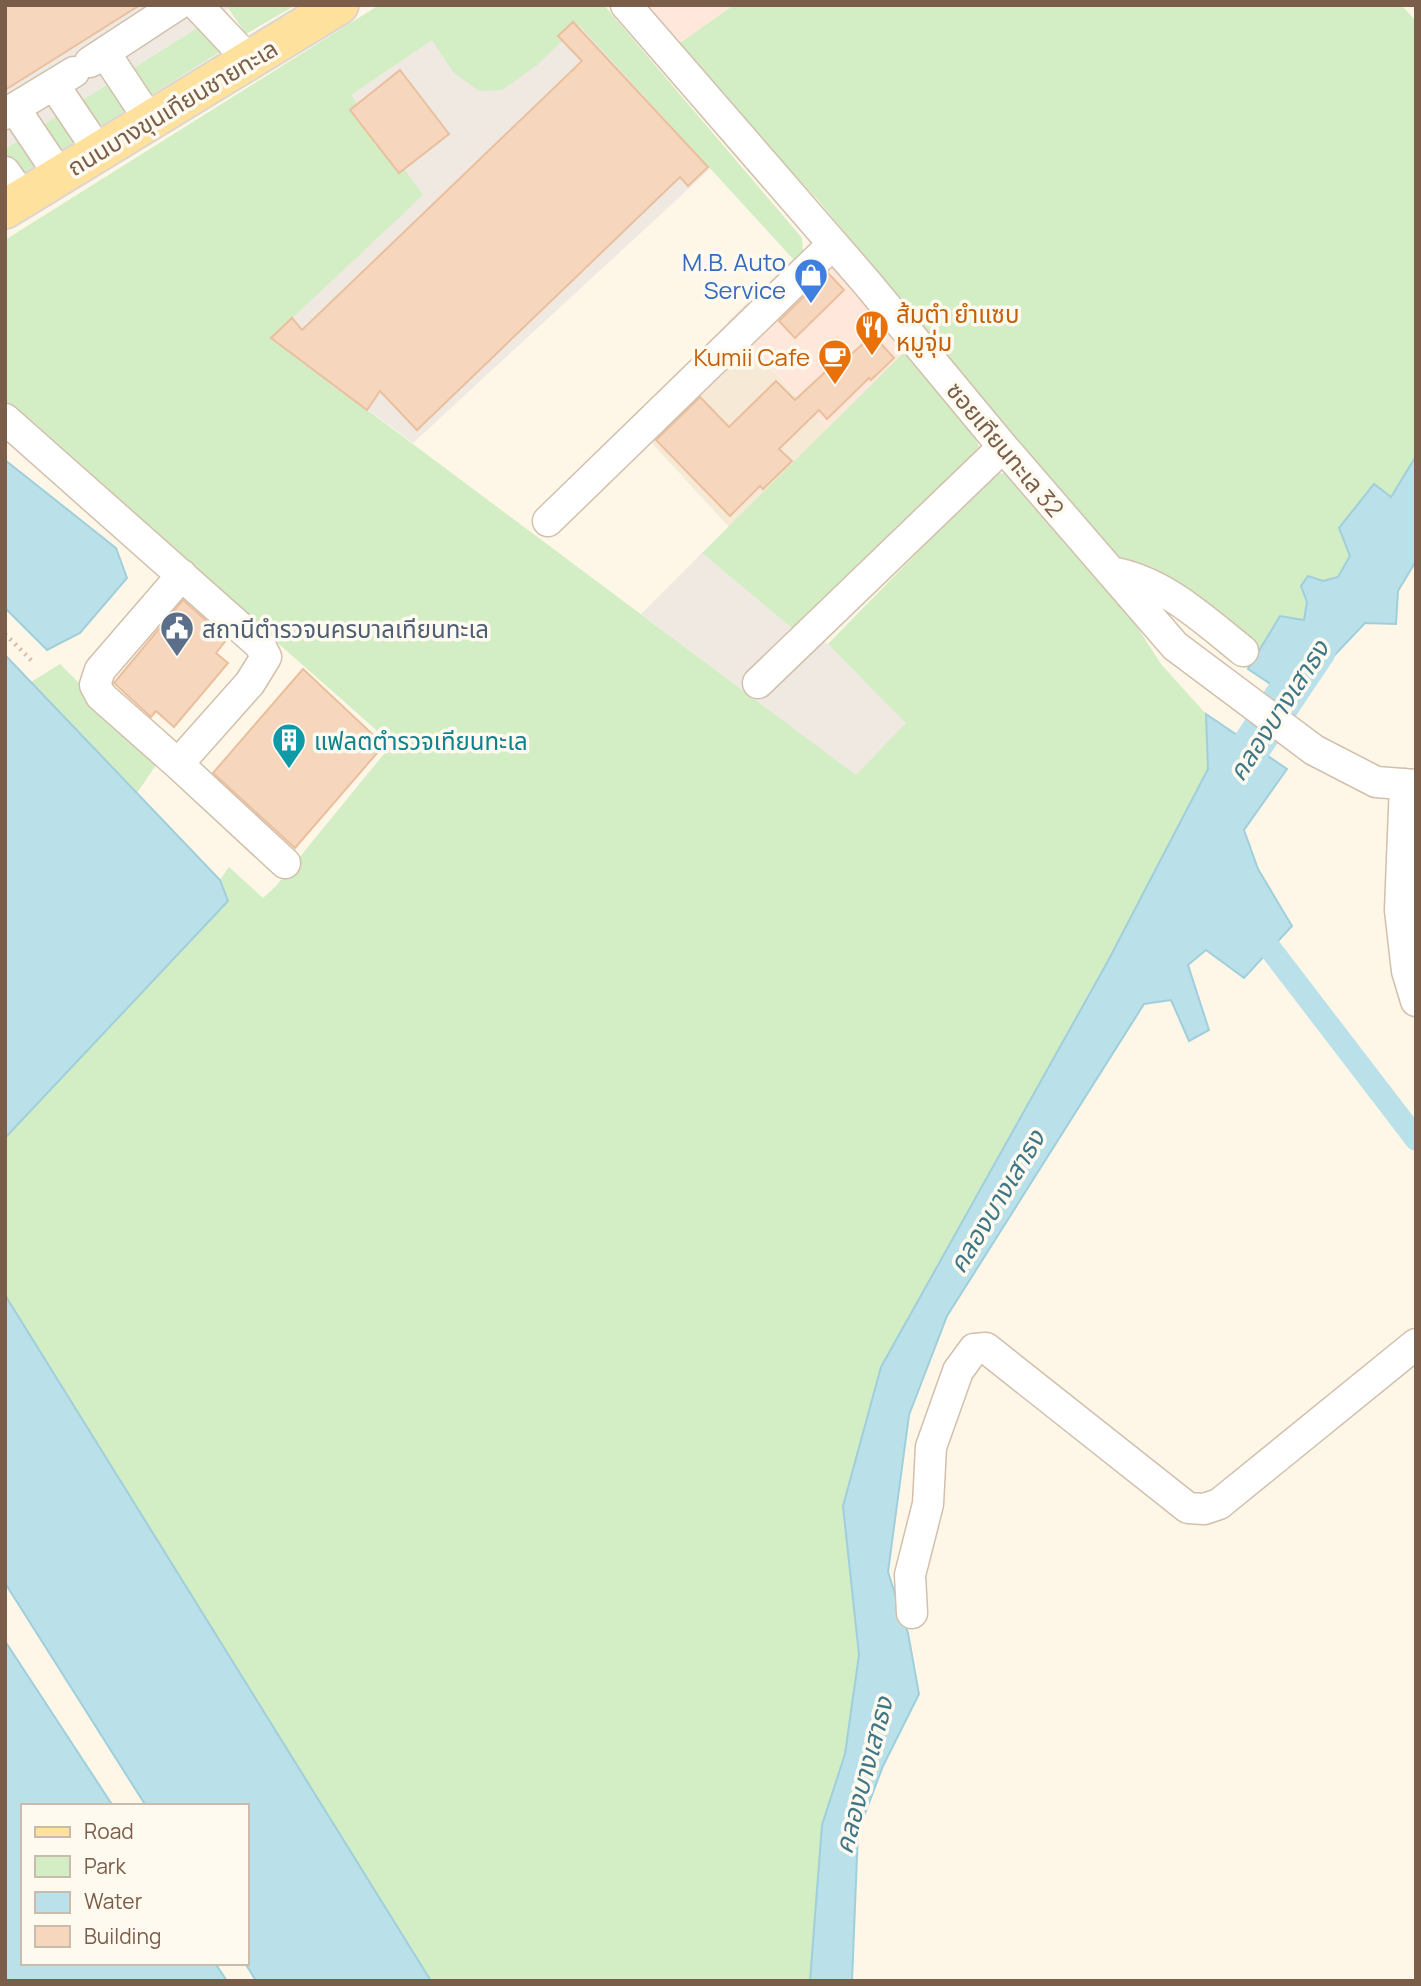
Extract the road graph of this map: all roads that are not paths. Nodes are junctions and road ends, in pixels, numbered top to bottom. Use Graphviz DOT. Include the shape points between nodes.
graph roads {
  1 [pos="177,5"];
  2 [pos="197,5"];
  3 [pos="338,5"];
  4 [pos="626,5"];
  5 [pos="248,61"];
  6 [pos="81,68"];
  7 [pos="10,111"];
  8 [pos="150,121"];
  9 [pos="99,152"];
  10 [pos="60,176"];
  11 [pos="11,193"];
  12 [pos="833,244"];
  13 [pos="5,419"];
  14 [pos="1003,447"];
  15 [pos="548,520"];
  16 [pos="1111,572"];
  17 [pos="182,575"];
  18 [pos="1243,650"];
  19 [pos="758,683"];
  20 [pos="178,764"];
  21 [pos="1410,785"];
  22 [pos="285,863"];
  23 [pos="1416,1001"];
  24 [pos="1416,1344"];
  25 [pos="912,1613"];
  1 -- 6 [label="street"];
  2 -- 5 [label="street"];
  3 -- 5 [label="main road, ถนนบางขุนเทียนชายทะเล"];
  4 -- 12 [label="street, ซอยเทียนทะเล 32"];
  5 -- 8 [label="main road, ถนนบางขุนเทียนชายทะเล"];
  6 -- 7 [label="street"];
  6 -- 8 [label="street"];
  6 -- 9 [label="street"];
  7 -- 10 [label="street"];
  8 -- 9 [label="main road, ถนนบางขุนเทียนชายทะเล"];
  9 -- 10 [label="main road, ถนนบางขุนเทียนชายทะเล"];
  10 -- 11 [label="main road, ถนนบางขุนเทียนชายทะเล"];
  12 -- 14 [label="street, ซอยเทียนทะเล 32"];
  12 -- 15 [label="street"];
  13 -- 17 [label="street"];
  14 -- 16 [label="street, ซอยเทียนทะเล 32"];
  14 -- 19 [label="street"];
  16 -- 18 [label="street" via="1156,587"];
  16 -- 21 [label="street, ซอยเทียนทะเล 32" via="1175,646 1314,750 1376,782"];
  17 -- 20 [label="street" via="260,645 265,657 250,682"];
  17 -- 20 [label="street" via="100,670 95,685 101,696"];
  20 -- 22 [label="street"];
  21 -- 23 [label="street" via="1400,910 1407,971"];
  24 -- 25 [label="street" via="1219,1504 1204,1509 1188,1508 1018,1371 986,1348 974,1349 958,1371 931,1447 928,1504 910,1575"];
}
